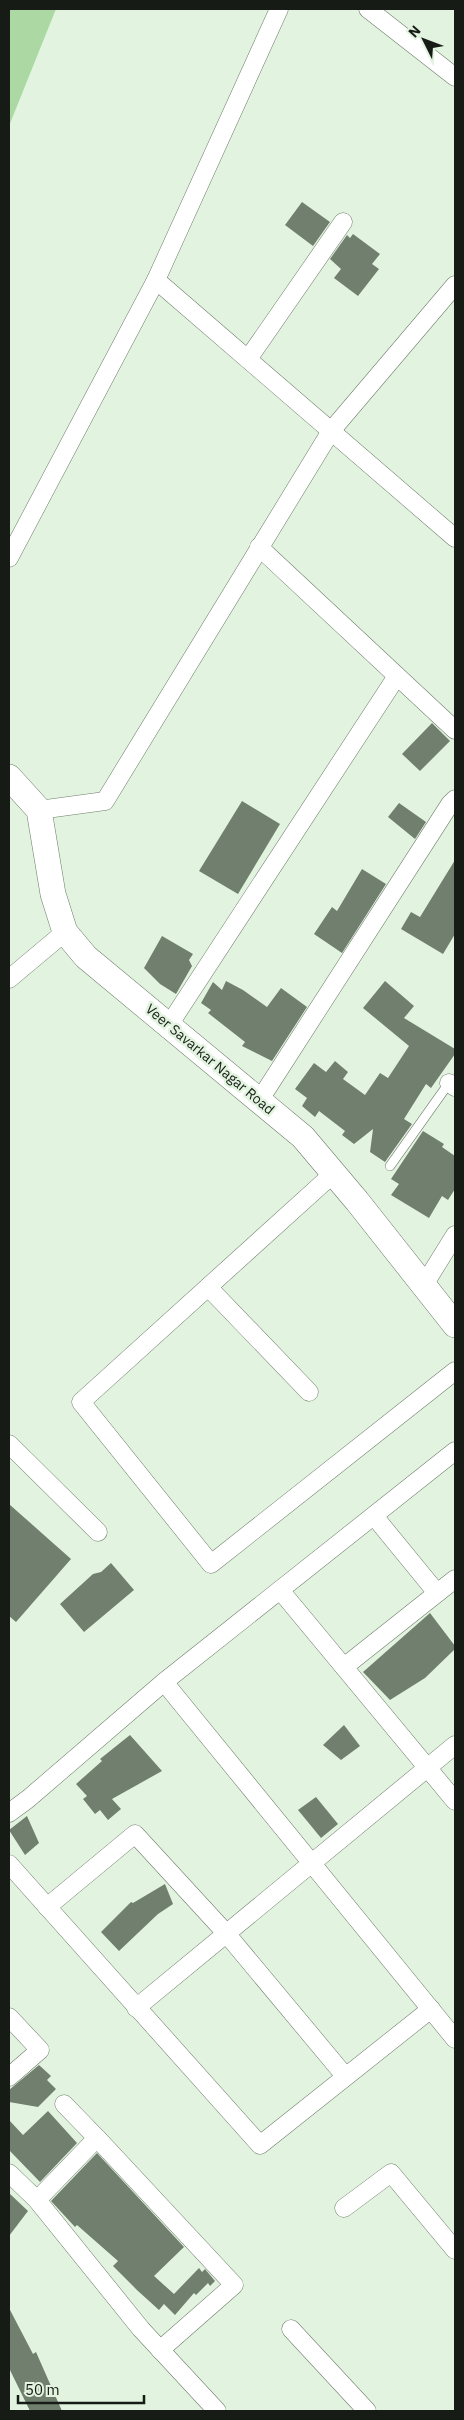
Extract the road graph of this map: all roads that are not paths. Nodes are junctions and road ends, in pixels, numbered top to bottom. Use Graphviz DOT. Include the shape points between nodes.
graph roads {
  1 [pos="279,9"];
  2 [pos="368,9"];
  3 [pos="455,77"];
  4 [pos="343,222"];
  5 [pos="156,280"];
  6 [pos="455,285"];
  7 [pos="248,359"];
  8 [pos="331,430"];
  9 [pos="455,538"];
  10 [pos="260,547"];
  11 [pos="9,558"];
  12 [pos="397,676"];
  13 [pos="455,730"];
  14 [pos="9,777"];
  15 [pos="455,799"];
  16 [pos="39,810"];
  17 [pos="65,932"];
  18 [pos="9,979"];
  19 [pos="169,1025"];
  20 [pos="452,1084"];
  21 [pos="259,1100"];
  22 [pos="390,1166"];
  23 [pos="334,1173"];
  24 [pos="455,1235"];
  25 [pos="424,1285"];
  26 [pos="208,1287"];
  27 [pos="455,1325"];
  28 [pos="455,1371"];
  29 [pos="309,1392"];
  30 [pos="9,1444"];
  31 [pos="455,1451"];
  32 [pos="374,1516"];
  33 [pos="98,1532"];
  34 [pos="455,1579"];
  35 [pos="280,1590"];
  36 [pos="437,1593"];
  37 [pos="344,1667"];
  38 [pos="164,1682"];
  39 [pos="455,1745"];
  40 [pos="428,1768"];
  41 [pos="455,1801"];
  42 [pos="9,1813"];
  43 [pos="312,1863"];
  44 [pos="9,1864"];
  45 [pos="46,1907"];
  46 [pos="225,1934"];
  47 [pos="136,2008"];
  48 [pos="431,2009"];
  49 [pos="9,2017"];
  50 [pos="455,2040"];
  51 [pos="345,2076"];
  52 [pos="9,2077"];
  53 [pos="64,2104"];
  54 [pos="97,2138"];
  55 [pos="9,2173"];
  56 [pos="37,2200"];
  57 [pos="344,2208"];
  58 [pos="455,2250"];
  59 [pos="291,2329"];
  60 [pos="160,2350"];
  61 [pos="217,2411"];
  62 [pos="367,2411"];
  1 -- 5 [label="street"];
  2 -- 3 [label="street"];
  4 -- 7 [label="street"];
  5 -- 7 [label="street"];
  5 -- 11 [label="street"];
  6 -- 8 [label="street"];
  7 -- 8 [label="street"];
  8 -- 9 [label="street"];
  8 -- 10 [label="street"];
  10 -- 12 [label="street"];
  10 -- 16 [label="street" via="105,801"];
  12 -- 13 [label="street"];
  12 -- 19 [label="street"];
  14 -- 16 [label="street"];
  15 -- 21 [label="street"];
  16 -- 17 [label="street, Veer Savarkar Nagar Road" via="54,894"];
  17 -- 18 [label="street"];
  17 -- 19 [label="street, Veer Savarkar Nagar Road" via="86,957"];
  19 -- 21 [label="street, Veer Savarkar Nagar Road"];
  20 -- 22 [label="lane"];
  21 -- 23 [label="street, Veer Savarkar Nagar Road" via="303,1137"];
  23 -- 25 [label="street, Veer Savarkar Nagar Road"];
  23 -- 26 [label="street"];
  24 -- 25 [label="street"];
  25 -- 27 [label="street, Veer Savarkar Nagar Road"];
  26 -- 28 [label="street" via="81,1402 211,1564"];
  26 -- 29 [label="street"];
  30 -- 33 [label="street"];
  31 -- 32 [label="street"];
  32 -- 35 [label="street"];
  32 -- 36 [label="street"];
  34 -- 36 [label="street"];
  35 -- 37 [label="street"];
  35 -- 38 [label="street"];
  36 -- 37 [label="street"];
  37 -- 40 [label="street"];
  38 -- 42 [label="street"];
  38 -- 43 [label="street"];
  39 -- 40 [label="street"];
  40 -- 41 [label="street"];
  40 -- 43 [label="street"];
  43 -- 46 [label="street"];
  43 -- 48 [label="street"];
  44 -- 45 [label="street"];
  45 -- 46 [label="street" via="135,1834"];
  45 -- 47 [label="street"];
  46 -- 47 [label="street"];
  46 -- 51 [label="street"];
  47 -- 51 [label="street" via="260,2145"];
  48 -- 50 [label="street"];
  48 -- 51 [label="street"];
  49 -- 52 [label="street" via="40,2050"];
  53 -- 54 [label="street"];
  54 -- 56 [label="street"];
  54 -- 60 [label="street" via="234,2285"];
  55 -- 56 [label="street"];
  56 -- 60 [label="street"];
  57 -- 58 [label="street" via="391,2173"];
  59 -- 62 [label="street"];
  60 -- 61 [label="street"];
}
